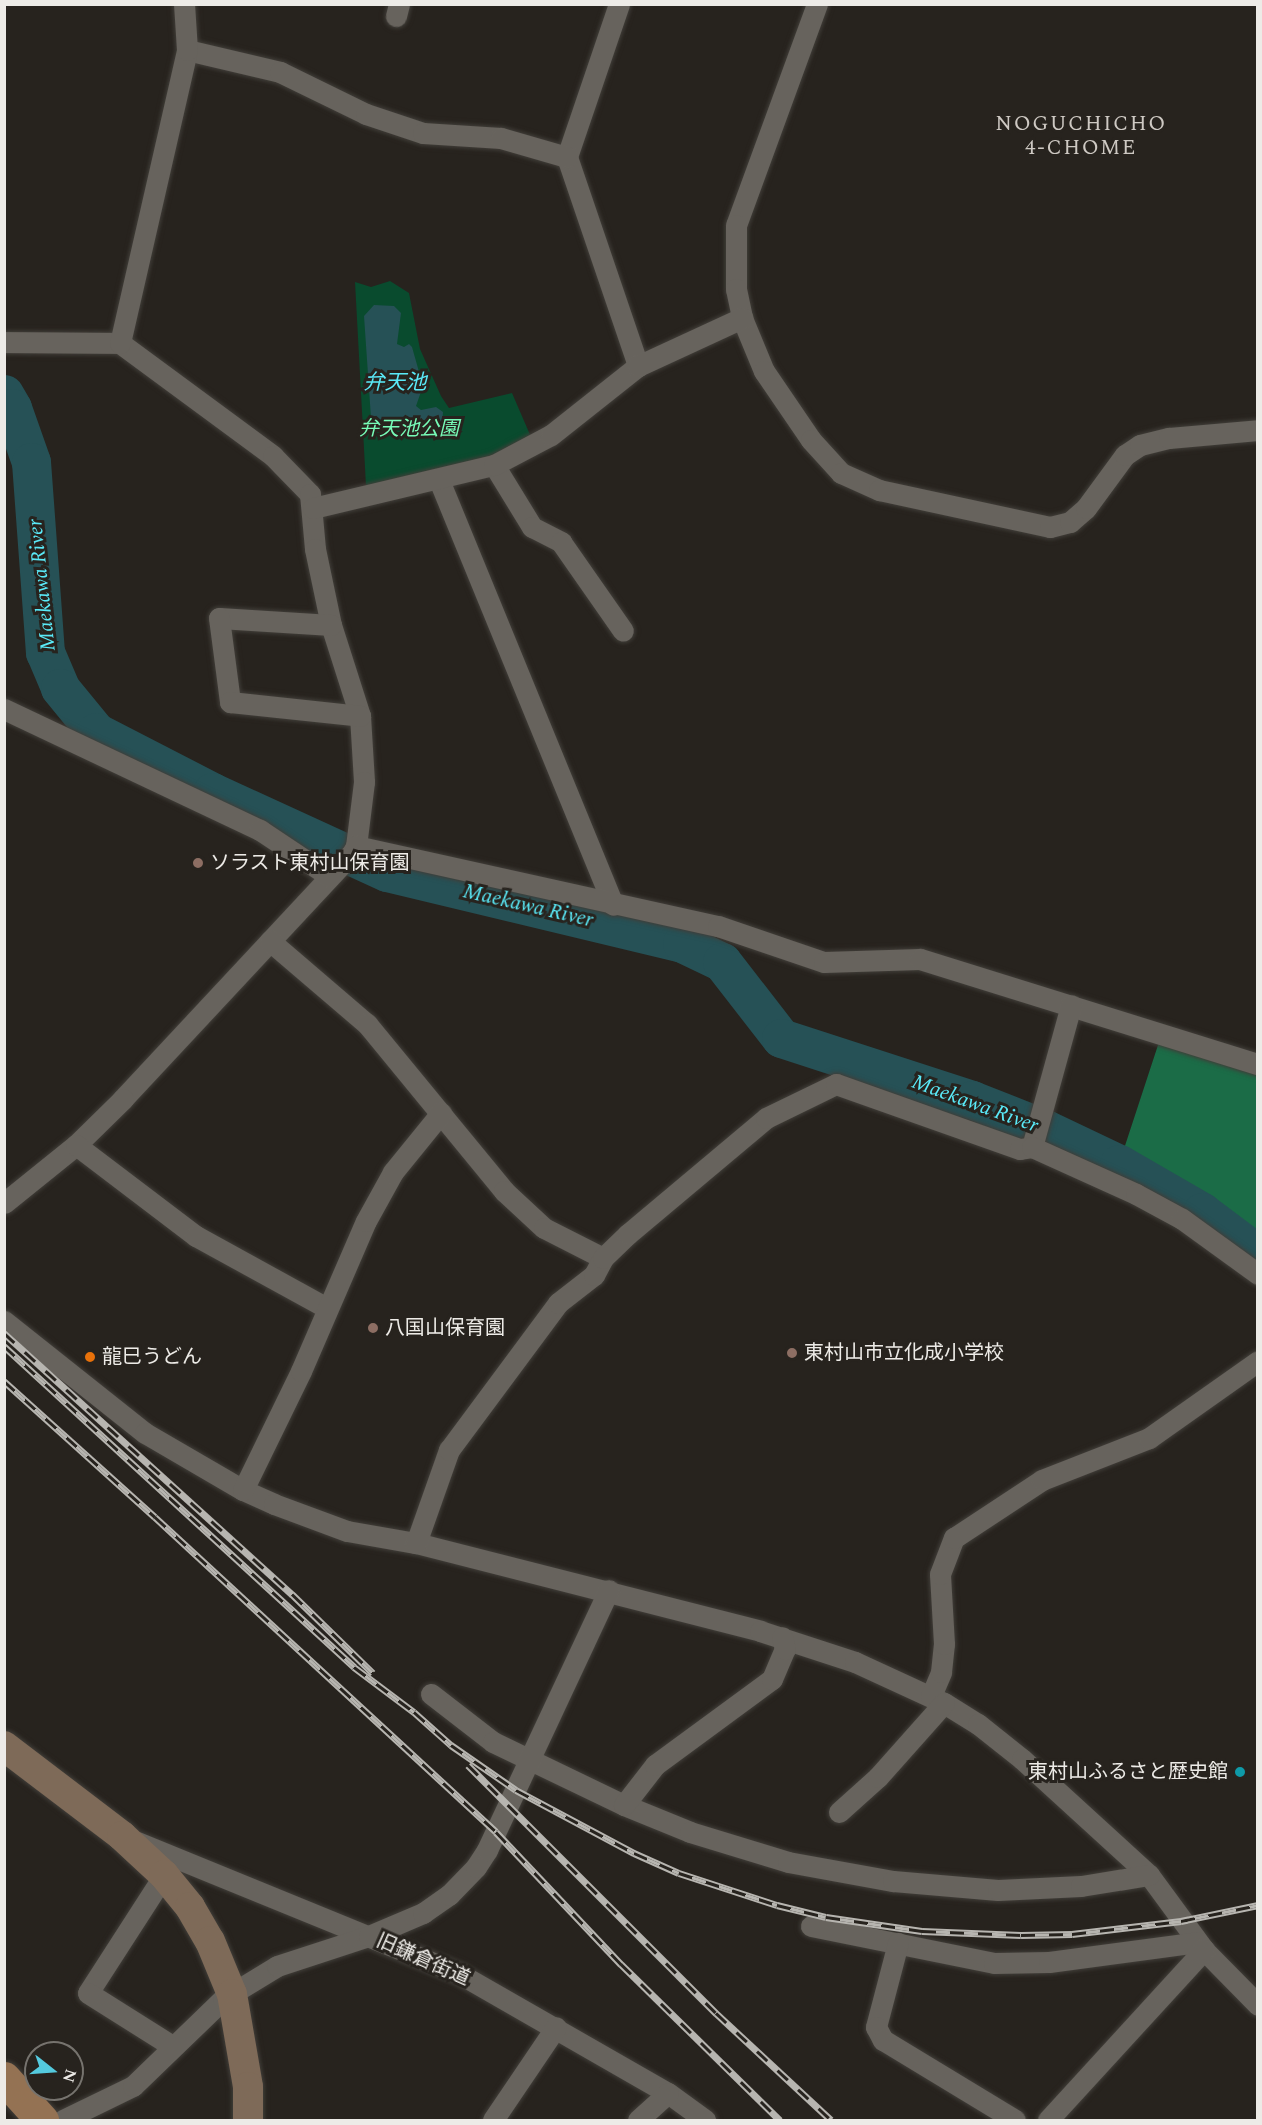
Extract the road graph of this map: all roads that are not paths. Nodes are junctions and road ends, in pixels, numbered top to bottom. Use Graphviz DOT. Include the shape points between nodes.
graph roads {
  1 [pos="184,4"];
  2 [pos="619,4"];
  3 [pos="817,4"];
  4 [pos="187,50"];
  5 [pos="567,158"];
  6 [pos="742,318"];
  7 [pos="4,342"];
  8 [pos="120,343"];
  9 [pos="638,366"];
  10 [pos="1257,430"];
  11 [pos="494,465"];
  12 [pos="439,480"];
  13 [pos="313,508"];
  14 [pos="331,625"];
  15 [pos="623,631"];
  16 [pos="4,709"];
  17 [pos="360,716"];
  18 [pos="354,849"];
  19 [pos="329,876"];
  20 [pos="613,905"];
  21 [pos="270,941"];
  22 [pos="1071,1005"];
  23 [pos="1257,1064"];
  24 [pos="441,1113"];
  25 [pos="76,1145"];
  26 [pos="1032,1148"];
  27 [pos="4,1203"];
  28 [pos="603,1258"];
  29 [pos="1257,1274"];
  30 [pos="327,1308"];
  31 [pos="4,1322"];
  32 [pos="1257,1361"];
  33 [pos="243,1490"];
  34 [pos="416,1543"];
  35 [pos="609,1590"];
  36 [pos="782,1637"];
  37 [pos="431,1694"];
  38 [pos="937,1699"];
  39 [pos="4,1746"];
  40 [pos="530,1758"];
  41 [pos="624,1805"];
  42 [pos="839,1812"];
  43 [pos="122,1836"];
  44 [pos="164,1875"];
  45 [pos="1149,1875"];
  46 [pos="811,1926"];
  47 [pos="369,1936"];
  48 [pos="898,1942"];
  49 [pos="1201,1946"];
  50 [pos="232,1994"];
  51 [pos="1257,2005"];
  52 [pos="556,2027"];
  53 [pos="172,2046"];
  54 [pos="8,2087"];
  55 [pos="668,2093"];
  56 [pos="1051,2120"];
  57 [pos="42,2121"];
  58 [pos="63,2121"];
  59 [pos="248,2121"];
  60 [pos="493,2121"];
  61 [pos="638,2121"];
  62 [pos="705,2121"];
  63 [pos="1015,2121"];
  1 -- 4 [label="street"];
  2 -- 5 [label="street"];
  3 -- 6 [label="street" via="736,225 736,290"];
  4 -- 5 [label="street" via="280,72 366,114 423,133 501,138"];
  4 -- 8 [label="street"];
  5 -- 9 [label="street"];
  6 -- 9 [label="street"];
  6 -- 10 [label="street" via="764,371 811,441 841,472 879,490 1050,526 1070,522 1086,508 1125,455 1140,445 1169,438"];
  7 -- 8 [label="street"];
  8 -- 13 [label="street" via="273,456 310,494"];
  9 -- 11 [label="street" via="551,435"];
  11 -- 12 [label="street"];
  11 -- 15 [label="street" via="532,527 561,542"];
  12 -- 13 [label="street"];
  12 -- 20 [label="street"];
  13 -- 14 [label="street" via="315,549"];
  14 -- 17 [label="street"];
  14 -- 17 [label="street" via="219,618 230,702"];
  16 -- 19 [label="street" via="260,830"];
  17 -- 18 [label="street" via="364,782"];
  18 -- 19 [label="street"];
  18 -- 20 [label="street"];
  19 -- 21 [label="street"];
  20 -- 22 [label="street" via="718,926 824,962 920,959"];
  21 -- 24 [label="street" via="367,1024"];
  21 -- 25 [label="street"];
  22 -- 23 [label="street"];
  22 -- 26 [label="street"];
  24 -- 28 [label="street" via="504,1191 544,1228"];
  24 -- 30 [label="street" via="393,1172"];
  25 -- 27 [label="street"];
  25 -- 30 [label="street" via="196,1236"];
  26 -- 28 [label="street" via="1020,1149 836,1084 766,1118"];
  26 -- 29 [label="street" via="1182,1219"];
  28 -- 34 [label="street" via="594,1275 558,1303 449,1450"];
  30 -- 33 [label="street"];
  31 -- 33 [label="street" via="145,1433"];
  32 -- 38 [label="street" via="1149,1438 1042,1480 954,1538 940,1574 944,1644"];
  33 -- 34 [label="street" via="347,1531"];
  34 -- 35 [label="street"];
  35 -- 36 [label="street"];
  35 -- 40 [label="street"];
  36 -- 38 [label="street" via="855,1662"];
  36 -- 41 [label="street" via="785,1649 772,1679 654,1765"];
  37 -- 40 [label="street" via="493,1742"];
  38 -- 42 [label="street" via="878,1777"];
  38 -- 45 [label="street" via="978,1724 1022,1759"];
  39 -- 43 [label="street"];
  40 -- 41 [label="street"];
  40 -- 47 [label="street" via="476,1867 423,1913"];
  41 -- 45 [label="street" via="747,1851 829,1871 893,1881 998,1890 1081,1886"];
  43 -- 44 [label="street"];
  43 -- 47 [label="street, 旧鎌倉街道"];
  44 -- 50 [label="street" via="190,1907 210,1941"];
  44 -- 53 [label="street" via="88,1993"];
  45 -- 49 [label="street"];
  46 -- 48 [label="street"];
  47 -- 50 [label="street" via="277,1966"];
  47 -- 52 [label="street, 旧鎌倉街道" via="460,1974"];
  48 -- 49 [label="street" via="994,1963 1049,1962"];
  48 -- 63 [label="street" via="876,2027 883,2040"];
  49 -- 51 [label="street"];
  49 -- 56 [label="street"];
  50 -- 53 [label="street"];
  50 -- 59 [label="street" via="248,2087"];
  52 -- 55 [label="street, 旧鎌倉街道"];
  52 -- 60 [label="street"];
  53 -- 58 [label="street" via="133,2086"];
  54 -- 57 [label="main road"];
  55 -- 61 [label="street"];
  55 -- 62 [label="street, 旧鎌倉街道"];
}
